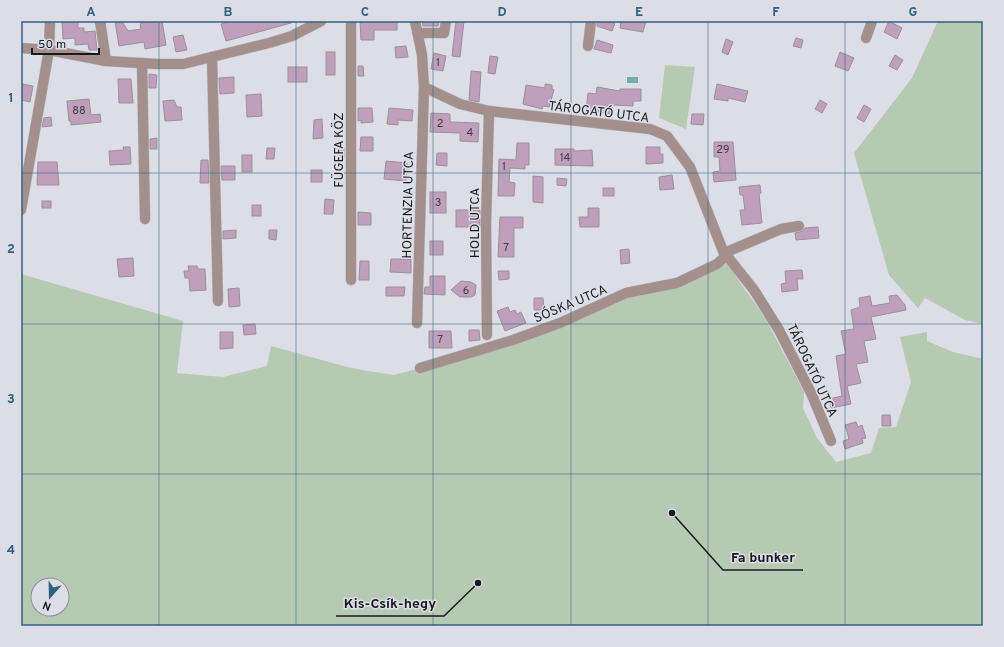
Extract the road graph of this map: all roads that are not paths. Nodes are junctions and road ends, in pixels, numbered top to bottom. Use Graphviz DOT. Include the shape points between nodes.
graph roads {
  1 [pos="50,21"];
  2 [pos="100,21"];
  3 [pos="322,21"];
  4 [pos="351,21"];
  5 [pos="415,21"];
  6 [pos="446,21"];
  7 [pos="590,21"];
  8 [pos="872,21"];
  9 [pos="418,33"];
  10 [pos="866,38"];
  11 [pos="588,46"];
  12 [pos="21,48"];
  13 [pos="49,50"];
  14 [pos="212,57"];
  15 [pos="106,61"];
  16 [pos="142,64"];
  17 [pos="424,87"];
  18 [pos="489,111"];
  19 [pos="21,210"];
  20 [pos="145,219"];
  21 [pos="799,226"];
  22 [pos="725,254"];
  23 [pos="351,280"];
  24 [pos="218,301"];
  25 [pos="417,323"];
  26 [pos="487,336"];
  27 [pos="420,368"];
  28 [pos="831,440"];
  1 -- 13 [label="street"];
  2 -- 15 [label="street"];
  3 -- 14 [label="street" via="275,42"];
  4 -- 23 [label="street, FÜGEFA KÖZ"];
  5 -- 9 [label="street, HORTENZIA UTCA"];
  6 -- 9 [label="street" via="444,33"];
  7 -- 11 [label="street"];
  8 -- 10 [label="street"];
  9 -- 17 [label="street, HORTENZIA UTCA"];
  12 -- 13 [label="street"];
  13 -- 15 [label="street"];
  13 -- 19 [label="street"];
  14 -- 16 [label="street" via="183,64"];
  14 -- 24 [label="street"];
  15 -- 16 [label="street"];
  16 -- 20 [label="street"];
  17 -- 18 [label="street, TÁROGATÓ UTCA" via="460,104"];
  17 -- 25 [label="street, HORTENZIA UTCA"];
  18 -- 22 [label="street, TÁROGATÓ UTCA" via="650,129 667,136 690,166"];
  18 -- 26 [label="street, HOLD UTCA"];
  21 -- 22 [label="street, SÓSKA UTCA" via="781,229"];
  22 -- 27 [label="street, SÓSKA UTCA" via="717,264 677,283 626,293 560,323 514,340"];
  22 -- 28 [label="street, TÁROGATÓ UTCA" via="754,290 779,330 812,395"];
}
